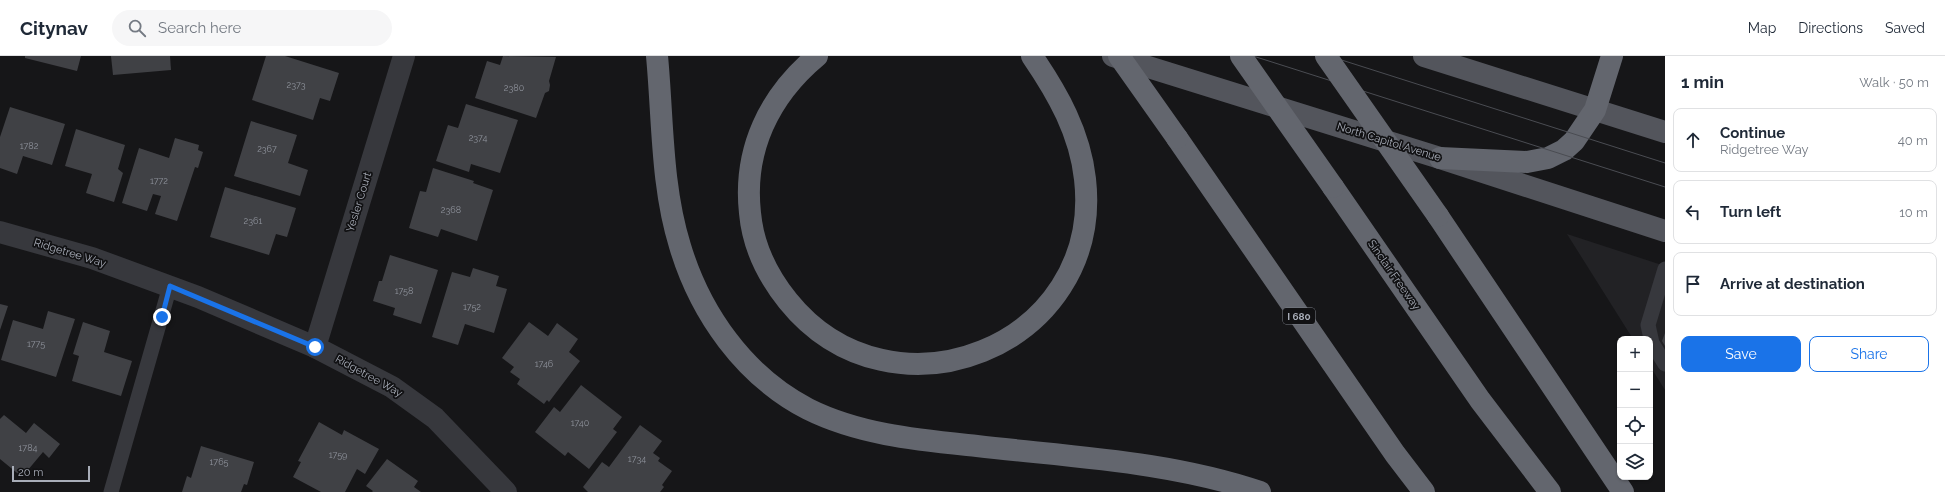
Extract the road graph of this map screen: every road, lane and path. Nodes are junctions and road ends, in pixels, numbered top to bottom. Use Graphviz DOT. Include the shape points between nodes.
graph roads {
  1 [pos="404,56"];
  2 [pos="657,56"];
  3 [pos="817,56"];
  4 [pos="1032,56"];
  5 [pos="1113,56"];
  6 [pos="1119,56"];
  7 [pos="1241,56"];
  8 [pos="1326,56"];
  9 [pos="1424,56"];
  10 [pos="1612,56"];
  11 [pos="1595,110"];
  12 [pos="1665,132"];
  13 [pos="1440,158"];
  14 [pos="1665,231"];
  15 [pos="0,232"];
  16 [pos="1665,269"];
  17 [pos="170,286"];
  18 [pos="315,347"];
  19 [pos="1665,364"];
  20 [pos="111,492"];
  21 [pos="506,492"];
  22 [pos="1260,492"];
  23 [pos="1424,492"];
  24 [pos="1550,492"];
  25 [pos="1623,492"];
  1 -- 18 [label="street, Yesler Court"];
  2 -- 22 [label="highway" via="667,186 679,244 689,274 701,301 734,349 755,371 781,392 839,422 877,432 923,440 1144,465 1192,473"];
  3 -- 4 [label="highway" via="787,85 771,107 759,134 751,165 748,196 751,226 761,259 777,288 798,313 820,332 850,350 879,360 910,364 941,363 973,356 1010,338 1032,322 1052,300 1070,273 1080,244 1086,212 1086,180 1073,127 1059,98"];
  5 -- 13 [label="main road, North Capitol Avenue"];
  6 -- 23 [label="highway, I 680, bridge"];
  7 -- 24 [label="highway, Sinclair Freeway, bridge" via="1480,400"];
  8 -- 25 [label="highway, bridge" via="1438,216"];
  9 -- 11 [label="main road"];
  10 -- 11 [label="highway"];
  11 -- 12 [label="main road"];
  11 -- 13 [label="highway" via="1574,141 1564,150 1548,158 1527,162"];
  13 -- 14 [label="main road, North Capitol Avenue"];
  15 -- 17 [label="street, Ridgetree Way" via="92,258"];
  16 -- 19 [label="lane" via="1648,325 1652,343"];
  17 -- 18 [label="street, Ridgetree Way"];
  17 -- 20 [label="lane"];
  18 -- 21 [label="street, Ridgetree Way" via="392,387 435,418"];
}
